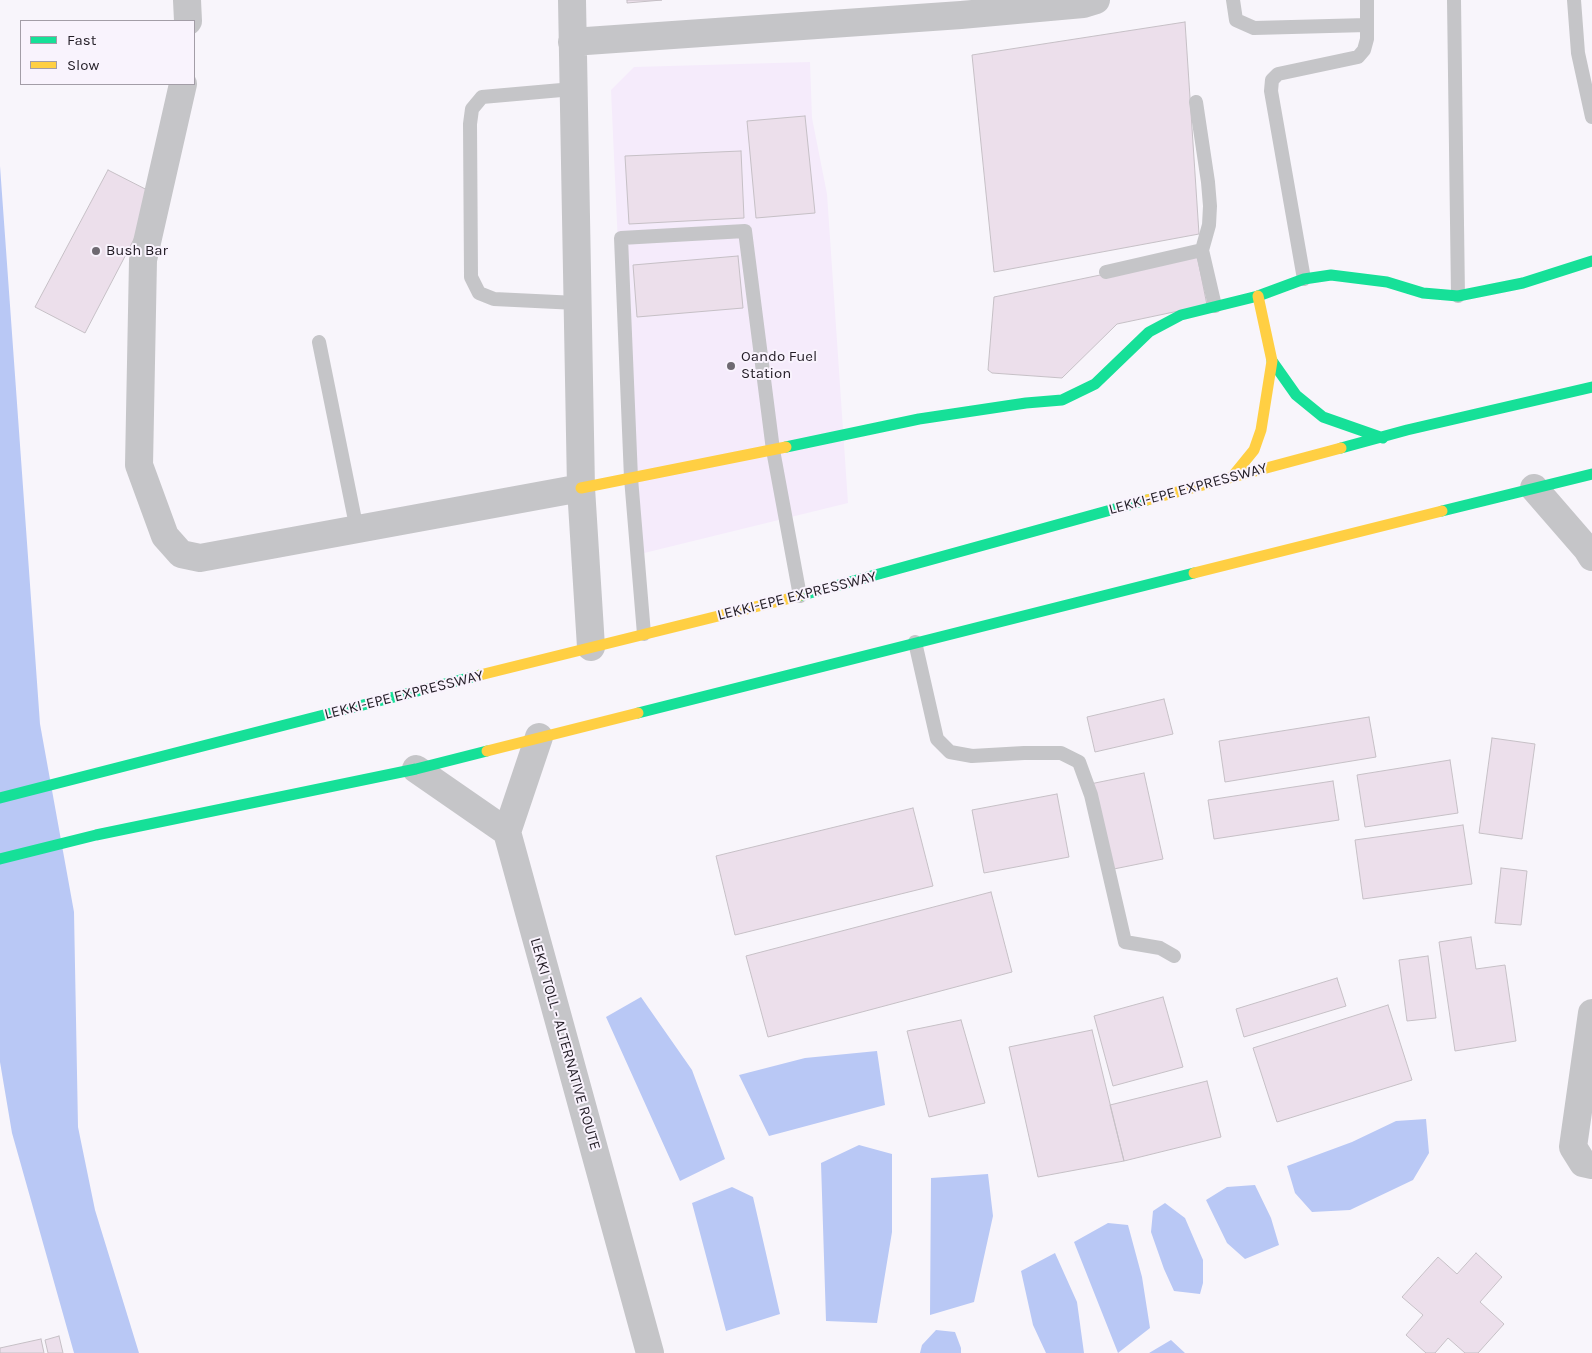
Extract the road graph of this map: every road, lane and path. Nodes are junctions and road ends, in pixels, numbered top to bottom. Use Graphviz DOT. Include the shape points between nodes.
graph roads {
  1 [pos="187,0"];
  2 [pos="572,0"];
  3 [pos="1096,0"];
  4 [pos="1233,0"];
  5 [pos="1367,0"];
  6 [pos="1454,0"];
  7 [pos="1574,0"];
  8 [pos="188,20"];
  9 [pos="1367,25"];
  10 [pos="572,42"];
  11 [pos="183,85"];
  12 [pos="573,89"];
  13 [pos="1196,102"];
  14 [pos="1592,117"];
  15 [pos="1202,250"];
  16 [pos="1592,261"];
  17 [pos="1106,272"];
  18 [pos="1304,278"];
  19 [pos="1258,296"];
  20 [pos="1458,296"];
  21 [pos="577,303"];
  22 [pos="1215,306"];
  23 [pos="319,342"];
  24 [pos="1272,361"];
  25 [pos="1592,387"];
  26 [pos="1383,438"];
  27 [pos="773,450"];
  28 [pos="1592,474"];
  29 [pos="1232,477"];
  30 [pos="631,478"];
  31 [pos="581,488"];
  32 [pos="1534,488"];
  33 [pos="357,530"];
  34 [pos="1592,556"];
  35 [pos="800,596"];
  36 [pos="644,634"];
  37 [pos="915,642"];
  38 [pos="592,647"];
  39 [pos="539,737"];
  40 [pos="416,769"];
  41 [pos="0,798"];
  42 [pos="507,832"];
  43 [pos="0,858"];
  44 [pos="1174,956"];
  45 [pos="1592,1013"];
  46 [pos="1592,1165"];
  47 [pos="650,1353"];
  1 -- 8 [label="street"];
  2 -- 10 [label="street"];
  3 -- 10 [label="street" via="1083,4 961,15"];
  4 -- 9 [label="lane" via="1236,20 1254,28"];
  5 -- 9 [label="lane"];
  6 -- 20 [label="lane"];
  7 -- 14 [label="lane" via="1578,53"];
  9 -- 18 [label="lane" via="1364,50 1358,57 1278,74 1272,80 1271,91"];
  10 -- 12 [label="street"];
  11 -- 33 [label="street" via="143,260 139,465 165,536 181,554 200,558"];
  12 -- 21 [label="street"];
  12 -- 21 [label="lane" via="482,97 472,109 471,277 479,293 494,299"];
  13 -- 15 [label="lane" via="1210,206"];
  15 -- 17 [label="lane"];
  15 -- 22 [label="lane"];
  16 -- 20 [label="main road" via="1523,283"];
  18 -- 19 [label="main road"];
  18 -- 20 [label="main road" via="1331,275"];
  19 -- 22 [label="main road"];
  19 -- 24 [label="main road"];
  21 -- 31 [label="street"];
  22 -- 27 [label="main road" via="1181,315 1149,332 1095,384 1062,400 920,419"];
  23 -- 33 [label="lane"];
  24 -- 26 [label="main road" via="1296,395 1323,417"];
  24 -- 29 [label="main road" via="1262,430 1254,450"];
  25 -- 26 [label="main road, LEKKI-EPE EXPRESSWAY"];
  26 -- 29 [label="main road, LEKKI-EPE EXPRESSWAY"];
  27 -- 30 [label="main road"];
  27 -- 30 [label="lane" via="745,231 621,238"];
  27 -- 35 [label="lane"];
  28 -- 32 [label="main road"];
  29 -- 35 [label="main road, LEKKI-EPE EXPRESSWAY"];
  30 -- 31 [label="main road"];
  30 -- 36 [label="lane"];
  31 -- 33 [label="street"];
  31 -- 38 [label="street"];
  32 -- 34 [label="street"];
  32 -- 37 [label="main road"];
  35 -- 36 [label="main road, LEKKI-EPE EXPRESSWAY"];
  36 -- 38 [label="main road, LEKKI-EPE EXPRESSWAY"];
  37 -- 39 [label="main road"];
  37 -- 44 [label="lane" via="937,739 950,752 972,756 1061,753 1078,762 1091,795 1126,942 1160,948"];
  38 -- 41 [label="main road, LEKKI-EPE EXPRESSWAY"];
  39 -- 40 [label="main road"];
  39 -- 42 [label="street"];
  40 -- 42 [label="street"];
  40 -- 43 [label="main road"];
  42 -- 47 [label="street, LEKKI TOLL - ALTERNATIVE ROUTE"];
  45 -- 46 [label="street" via="1573,1146 1583,1163"];
}
